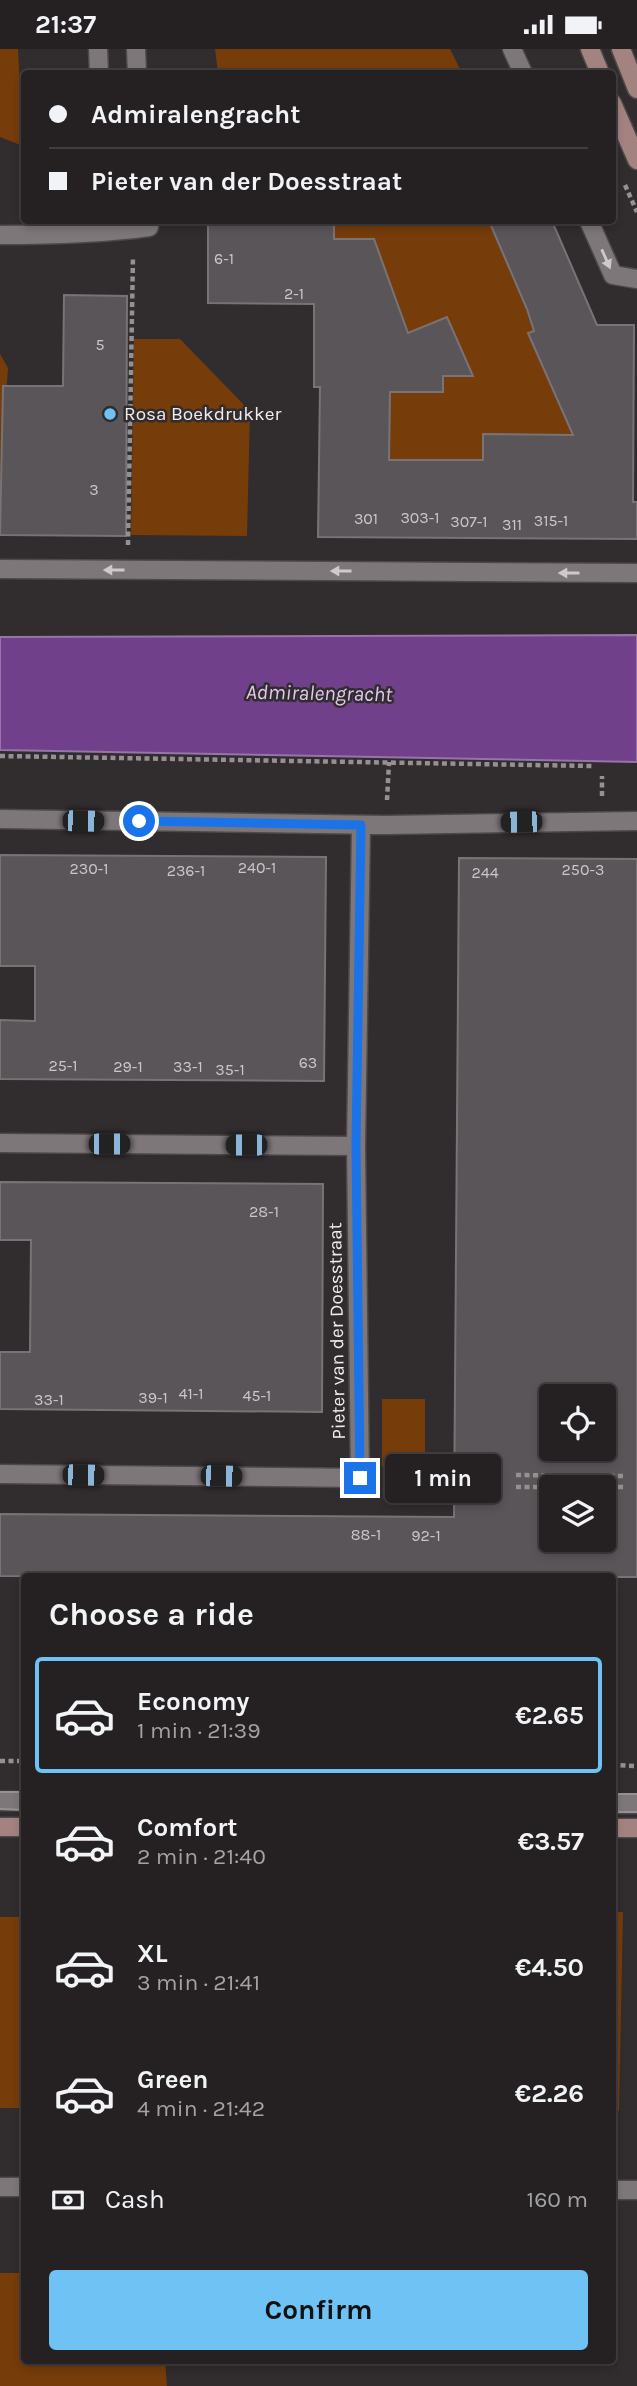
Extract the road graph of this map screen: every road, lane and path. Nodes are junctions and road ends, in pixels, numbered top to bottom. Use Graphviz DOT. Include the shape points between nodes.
graph roads {
  1 [pos="98,49"];
  2 [pos="136,49"];
  3 [pos="512,49"];
  4 [pos="590,49"];
  5 [pos="621,49"];
  6 [pos="99,70"];
  7 [pos="137,70"];
  8 [pos="522,70"];
  9 [pos="599,70"];
  10 [pos="637,89"];
  11 [pos="616,112"];
  12 [pos="637,160"];
  13 [pos="590,224"];
  14 [pos="143,226"];
  15 [pos="108,227"];
  16 [pos="0,235"];
  17 [pos="637,279"];
  18 [pos="0,569"];
  19 [pos="127,570"];
  20 [pos="637,573"];
  21 [pos="0,756"];
  22 [pos="388,762"];
  23 [pos="592,766"];
  24 [pos="602,776"];
  25 [pos="602,802"];
  26 [pos="0,819"];
  27 [pos="637,821"];
  28 [pos="361,825"];
  29 [pos="386,825"];
  30 [pos="0,1143"];
  31 [pos="356,1146"];
  32 [pos="0,1474"];
  33 [pos="455,1475"];
  34 [pos="516,1475"];
  35 [pos="623,1476"];
  36 [pos="360,1478"];
  37 [pos="433,1481"];
  38 [pos="455,1487"];
  39 [pos="516,1487"];
  40 [pos="623,1487"];
  41 [pos="0,1761"];
  42 [pos="21,1761"];
  43 [pos="616,1765"];
  44 [pos="637,1766"];
  45 [pos="0,1801"];
  46 [pos="21,1801"];
  47 [pos="616,1804"];
  48 [pos="637,1804"];
  49 [pos="0,1827"];
  50 [pos="21,1827"];
  51 [pos="616,1828"];
  52 [pos="637,1828"];
  53 [pos="0,2187"];
  54 [pos="21,2187"];
  55 [pos="616,2190"];
  56 [pos="637,2190"];
  1 -- 6 [label="street"];
  2 -- 7 [label="street"];
  3 -- 8 [label="street"];
  4 -- 9 [label="main road"];
  5 -- 10 [label="main road"];
  11 -- 12 [label="main road"];
  13 -- 17 [label="street, one-way" via="613,275"];
  14 -- 15 [label="street"];
  14 -- 19 [label="path"];
  15 -- 16 [label="street" via="79,235"];
  19 -- 18 [label="street, one-way"];
  20 -- 19 [label="street, one-way"];
  21 -- 22 [label="path"];
  22 -- 23 [label="path"];
  22 -- 29 [label="path"];
  24 -- 25 [label="path"];
  26 -- 28 [label="street"];
  27 -- 29 [label="street"];
  28 -- 29 [label="street"];
  28 -- 31 [label="street, Pieter van der Doesstraat"];
  30 -- 31 [label="street"];
  31 -- 36 [label="street, Pieter van der Doesstraat"];
  32 -- 36 [label="street"];
  33 -- 37 [label="path"];
  34 -- 35 [label="path"];
  36 -- 37 [label="path"];
  37 -- 38 [label="path"];
  39 -- 40 [label="path"];
  41 -- 42 [label="path"];
  43 -- 44 [label="path"];
  45 -- 46 [label="street"];
  47 -- 48 [label="street"];
  49 -- 50 [label="main road"];
  51 -- 52 [label="main road"];
  53 -- 54 [label="street"];
  55 -- 56 [label="street"];
}
